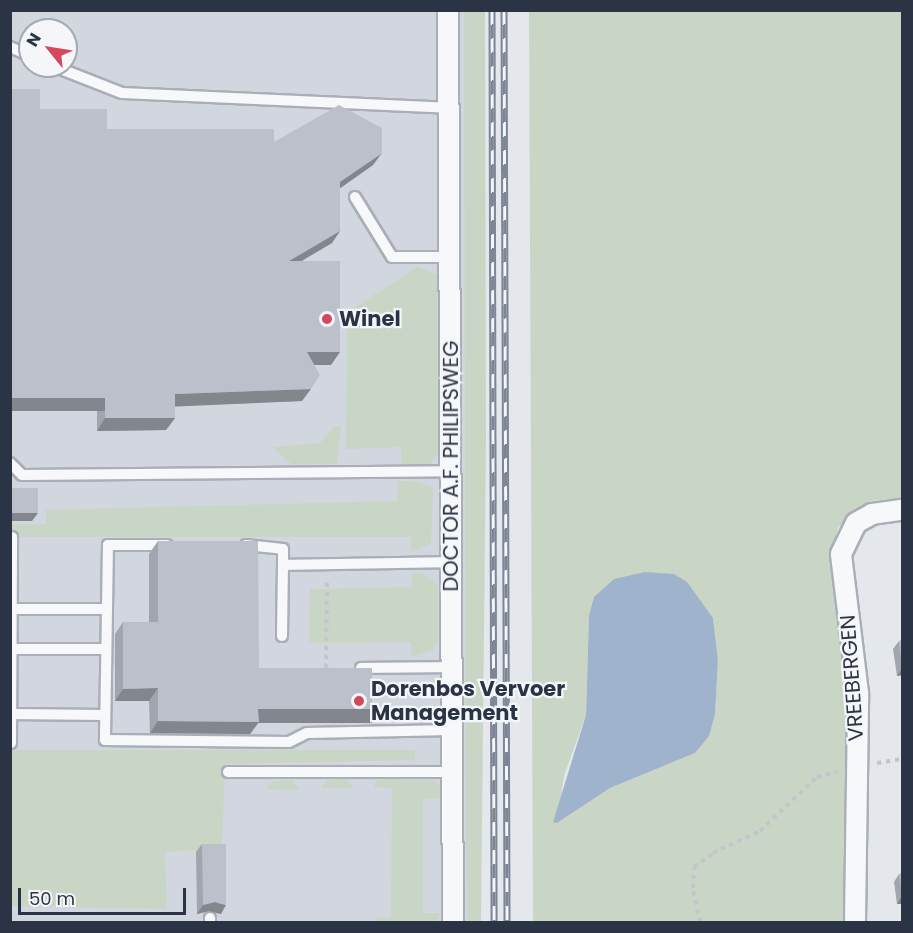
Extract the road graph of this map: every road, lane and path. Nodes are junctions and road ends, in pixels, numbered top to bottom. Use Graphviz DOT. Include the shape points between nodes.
graph roads {
  1 [pos="448,10"];
  2 [pos="78,76"];
  3 [pos="448,108"];
  4 [pos="355,197"];
  5 [pos="450,257"];
  6 [pos="10,463"];
  7 [pos="452,471"];
  8 [pos="903,510"];
  9 [pos="12,537"];
  10 [pos="175,545"];
  11 [pos="231,545"];
  12 [pos="452,562"];
  13 [pos="327,564"];
  14 [pos="283,565"];
  15 [pos="12,609"];
  16 [pos="107,609"];
  17 [pos="282,636"];
  18 [pos="11,649"];
  19 [pos="106,650"];
  20 [pos="452,667"];
  21 [pos="327,668"];
  22 [pos="11,714"];
  23 [pos="105,715"];
  24 [pos="452,730"];
  25 [pos="11,743"];
  26 [pos="857,767"];
  27 [pos="228,772"];
  28 [pos="453,772"];
  29 [pos="453,922"];
  30 [pos="700,922"];
  31 [pos="855,922"];
  1 -- 3 [label="street, DOCTOR A.F. PHILIPSWEG"];
  2 -- 3 [label="lane" via="122,93"];
  3 -- 5 [label="street, DOCTOR A.F. PHILIPSWEG"];
  4 -- 5 [label="lane" via="392,257"];
  5 -- 7 [label="street, DOCTOR A.F. PHILIPSWEG"];
  6 -- 7 [label="lane" via="22,475"];
  7 -- 12 [label="street, DOCTOR A.F. PHILIPSWEG"];
  8 -- 26 [label="street, VREEBERGEN" via="872,514 856,523 841,554 858,693"];
  9 -- 15 [label="lane"];
  10 -- 16 [label="lane" via="108,545"];
  11 -- 14 [label="lane" via="283,549"];
  12 -- 13 [label="lane"];
  12 -- 20 [label="street, DOCTOR A.F. PHILIPSWEG"];
  13 -- 14 [label="lane"];
  13 -- 21 [label="path"];
  14 -- 17 [label="lane"];
  15 -- 16 [label="lane"];
  15 -- 18 [label="lane"];
  16 -- 19 [label="lane"];
  18 -- 19 [label="lane"];
  18 -- 22 [label="lane"];
  19 -- 23 [label="lane"];
  20 -- 21 [label="lane"];
  20 -- 24 [label="street, DOCTOR A.F. PHILIPSWEG"];
  22 -- 23 [label="lane"];
  22 -- 25 [label="lane"];
  23 -- 24 [label="lane" via="105,740 289,742 307,733"];
  24 -- 28 [label="street, DOCTOR A.F. PHILIPSWEG"];
  26 -- 30 [label="path" via="817,777 759,831 713,852 694,867 693,888"];
  26 -- 31 [label="street, VREEBERGEN"];
  27 -- 28 [label="lane"];
  28 -- 29 [label="street, DOCTOR A.F. PHILIPSWEG"];
}
